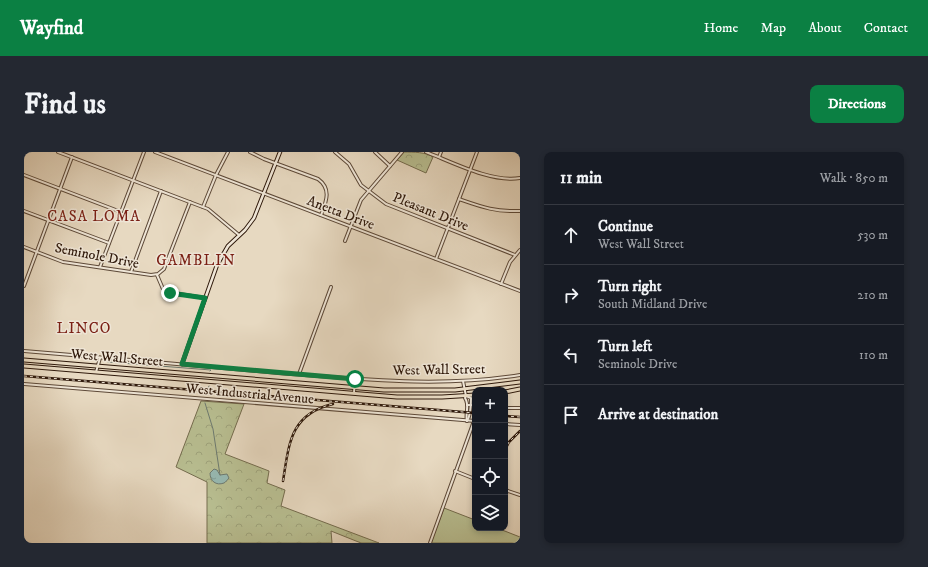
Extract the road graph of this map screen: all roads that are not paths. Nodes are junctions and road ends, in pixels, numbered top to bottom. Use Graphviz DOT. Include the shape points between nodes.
graph roads {
  1 [pos="58,152"];
  2 [pos="144,152"];
  3 [pos="155,152"];
  4 [pos="228,152"];
  5 [pos="250,152"];
  6 [pos="280,152"];
  7 [pos="335,152"];
  8 [pos="375,152"];
  9 [pos="402,152"];
  10 [pos="426,152"];
  11 [pos="441,152"];
  12 [pos="477,152"];
  13 [pos="72,157"];
  14 [pos="439,157"];
  15 [pos="276,163"];
  16 [pos="390,166"];
  17 [pos="470,169"];
  18 [pos="24,175"];
  19 [pos="216,175"];
  20 [pos="520,178"];
  21 [pos="133,180"];
  22 [pos="60,189"];
  23 [pos="161,191"];
  24 [pos="368,191"];
  25 [pos="264,193"];
  26 [pos="459,199"];
  27 [pos="190,202"];
  28 [pos="203,207"];
  29 [pos="24,211"];
  30 [pos="520,211"];
  31 [pos="121,212"];
  32 [pos="321,215"];
  33 [pos="49,220"];
  34 [pos="351,227"];
  35 [pos="448,229"];
  36 [pos="239,235"];
  37 [pos="346,241"];
  38 [pos="109,243"];
  39 [pos="24,247"];
  40 [pos="520,250"];
  41 [pos="37,252"];
  42 [pos="515,255"];
  43 [pos="436,259"];
  44 [pos="100,267"];
  45 [pos="131,272"];
  46 [pos="157,275"];
  47 [pos="501,284"];
  48 [pos="24,286"];
  49 [pos="331,287"];
  50 [pos="520,291"];
  51 [pos="205,298"];
  52 [pos="24,351"];
  53 [pos="100,358"];
  54 [pos="24,360"];
  55 [pos="182,364"];
  56 [pos="24,366"];
  57 [pos="97,366"];
  58 [pos="96,373"];
  59 [pos="298,374"];
  60 [pos="520,375"];
  61 [pos="355,379"];
  62 [pos="463,381"];
  63 [pos="520,382"];
  64 [pos="24,384"];
  65 [pos="354,388"];
  66 [pos="465,389"];
  67 [pos="520,389"];
  68 [pos="508,391"];
  69 [pos="354,394"];
  70 [pos="472,395"];
  71 [pos="466,396"];
  72 [pos="467,405"];
  73 [pos="471,405"];
  74 [pos="508,408"];
  75 [pos="520,408"];
  76 [pos="467,421"];
  77 [pos="472,421"];
  78 [pos="473,423"];
  79 [pos="508,424"];
  80 [pos="520,425"];
  81 [pos="455,471"];
  82 [pos="472,477"];
  83 [pos="508,491"];
  84 [pos="520,495"];
  85 [pos="430,543"];
  1 -- 13 [label="street"];
  2 -- 21 [label="street"];
  3 -- 19 [label="street, Anetta Drive"];
  4 -- 19 [label="street"];
  5 -- 15 [label="street"];
  6 -- 15 [label="main road"];
  7 -- 24 [label="street, Pleasant Drive" via="346,161"];
  8 -- 16 [label="street"];
  9 -- 16 [label="street"];
  10 -- 14 [label="street"];
  11 -- 14 [label="street"];
  12 -- 17 [label="street"];
  13 -- 21 [label="street"];
  13 -- 22 [label="street"];
  14 -- 17 [label="street"];
  15 -- 25 [label="main road"];
  15 -- 32 [label="street" via="323,183 328,192"];
  16 -- 24 [label="street"];
  17 -- 20 [label="street" via="501,179"];
  17 -- 26 [label="street"];
  18 -- 22 [label="street"];
  19 -- 25 [label="street, Anetta Drive"];
  19 -- 28 [label="street"];
  21 -- 23 [label="street"];
  21 -- 31 [label="street"];
  22 -- 31 [label="street"];
  22 -- 33 [label="street"];
  23 -- 27 [label="street"];
  23 -- 45 [label="street"];
  24 -- 34 [label="street" via="360,203"];
  24 -- 35 [label="street, Pleasant Drive" via="391,207"];
  25 -- 32 [label="street, Anetta Drive"];
  25 -- 36 [label="main road" via="253,219"];
  26 -- 30 [label="street" via="502,212"];
  26 -- 35 [label="street"];
  27 -- 28 [label="street"];
  27 -- 46 [label="street" via="164,269"];
  28 -- 36 [label="street"];
  29 -- 33 [label="street"];
  31 -- 38 [label="street"];
  32 -- 34 [label="street, Anetta Drive"];
  33 -- 38 [label="street"];
  33 -- 41 [label="street"];
  34 -- 37 [label="street"];
  34 -- 43 [label="street, Anetta Drive"];
  35 -- 42 [label="street, Pleasant Drive"];
  35 -- 43 [label="street"];
  36 -- 51 [label="main road" via="220,258"];
  38 -- 44 [label="street"];
  39 -- 41 [label="street, Seminole Drive"];
  40 -- 42 [label="street"];
  41 -- 44 [label="street, Seminole Drive" via="63,262"];
  41 -- 48 [label="street"];
  42 -- 47 [label="street"];
  43 -- 47 [label="street, Anetta Drive"];
  44 -- 45 [label="street, Seminole Drive"];
  45 -- 46 [label="street, Seminole Drive"];
  46 -- 51 [label="street, Seminole Drive" via="167,292"];
  47 -- 50 [label="street, Anetta Drive"];
  49 -- 59 [label="street"];
  51 -- 55 [label="main road"];
  52 -- 53 [label="street, West Wall Street"];
  53 -- 55 [label="street, West Wall Street"];
  53 -- 57 [label="street"];
  54 -- 57 [label="main road, West Wall Street"];
  55 -- 59 [label="street, West Wall Street"];
  56 -- 58 [label="main road, West Wall Street"];
  57 -- 58 [label="street"];
  57 -- 65 [label="main road, West Wall Street"];
  58 -- 69 [label="main road, West Wall Street"];
  59 -- 61 [label="street, West Wall Street"];
  60 -- 62 [label="street, West Wall Street"];
  61 -- 62 [label="street, West Wall Street"];
  61 -- 65 [label="street"];
  62 -- 66 [label="street"];
  63 -- 66 [label="main road, West Wall Street"];
  64 -- 76 [label="street, West Industrial Avenue"];
  65 -- 66 [label="main road, West Wall Street" via="409,391"];
  65 -- 69 [label="street"];
  66 -- 71 [label="street"];
  67 -- 68 [label="main road"];
  69 -- 71 [label="main road, West Wall Street" via="414,398"];
  70 -- 71 [label="main road, West Wall Street"];
  71 -- 72 [label="street"];
  71 -- 73 [label="street" via="471,398"];
  72 -- 73 [label="street"];
  72 -- 76 [label="street"];
  73 -- 76 [label="street"];
  74 -- 75 [label="street"];
  76 -- 77 [label="street, West Industrial Avenue"];
  78 -- 81 [label="street"];
  79 -- 80 [label="street"];
  81 -- 82 [label="street"];
  81 -- 85 [label="street"];
  83 -- 84 [label="street"];
}
